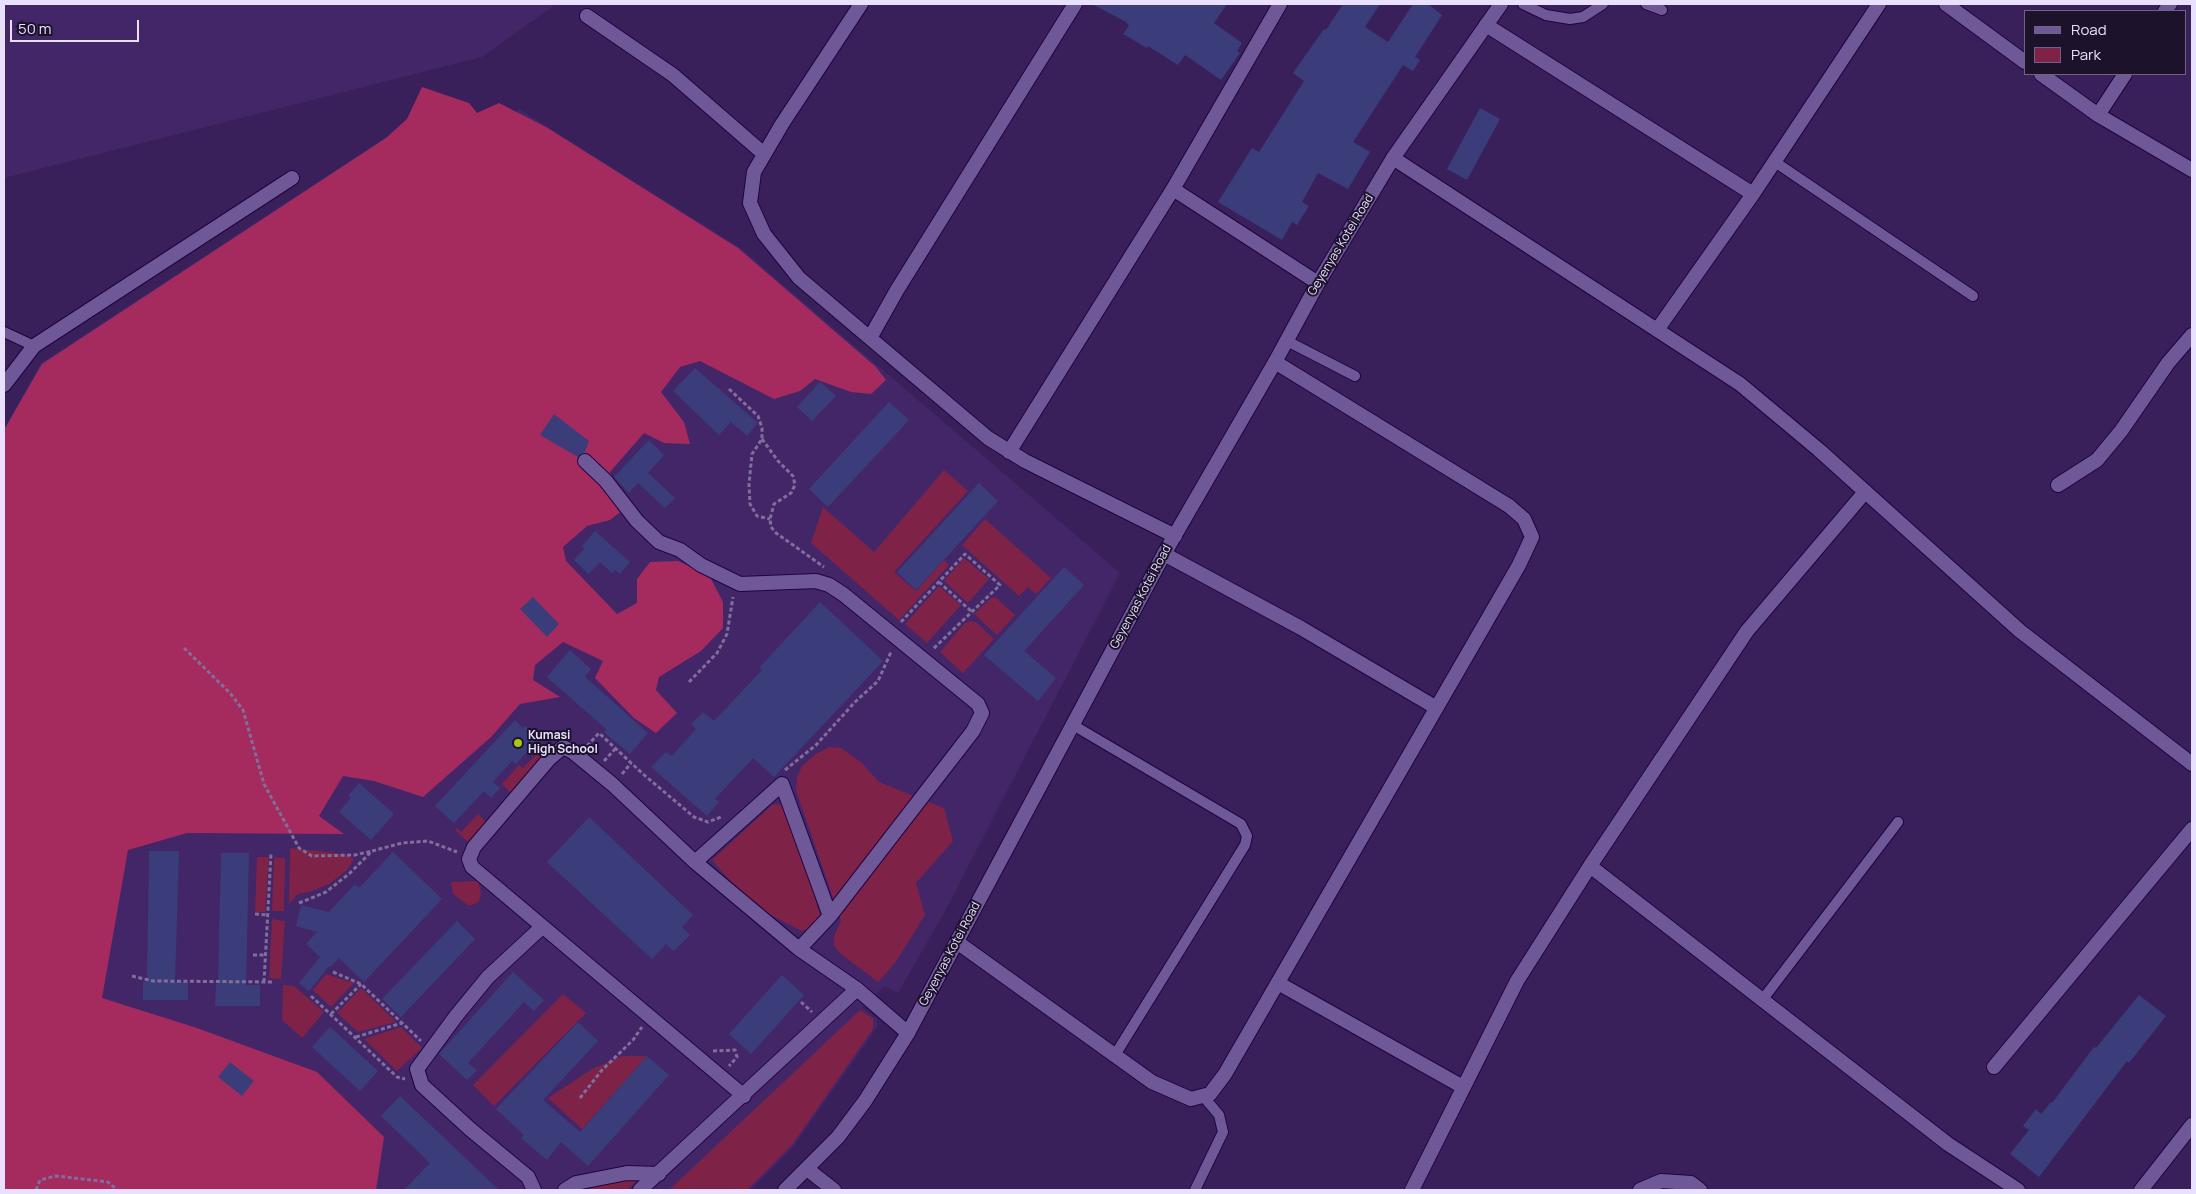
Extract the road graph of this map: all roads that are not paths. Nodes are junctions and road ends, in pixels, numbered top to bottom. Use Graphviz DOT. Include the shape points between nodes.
graph roads {
  1 [pos="861,4"];
  2 [pos="1075,4"];
  3 [pos="1280,4"];
  4 [pos="1501,4"];
  5 [pos="1522,4"];
  6 [pos="1603,4"];
  7 [pos="1646,4"];
  8 [pos="1879,4"];
  9 [pos="1946,4"];
  10 [pos="1662,10"];
  11 [pos="587,16"];
  12 [pos="1486,25"];
  13 [pos="2024,61"];
  14 [pos="2042,75"];
  15 [pos="2124,75"];
  16 [pos="2098,115"];
  17 [pos="764,154"];
  18 [pos="1393,158"];
  19 [pos="1775,162"];
  20 [pos="2192,170"];
  21 [pos="292,178"];
  22 [pos="1173,189"];
  23 [pos="1753,194"];
  24 [pos="1318,283"];
  25 [pos="1973,296"];
  26 [pos="1657,330"];
  27 [pos="4,332"];
  28 [pos="2192,335"];
  29 [pos="870,338"];
  30 [pos="1287,341"];
  31 [pos="34,346"];
  32 [pos="1275,362"];
  33 [pos="1355,376"];
  34 [pos="4,385"];
  35 [pos="1009,452"];
  36 [pos="585,461"];
  37 [pos="2058,485"];
  38 [pos="1866,492"];
  39 [pos="1175,536"];
  40 [pos="1164,554"];
  41 [pos="1435,707"];
  42 [pos="1073,725"];
  43 [pos="2192,764"];
  44 [pos="1898,822"];
  45 [pos="2192,829"];
  46 [pos="695,862"];
  47 [pos="1590,866"];
  48 [pos="830,916"];
  49 [pos="542,927"];
  50 [pos="957,942"];
  51 [pos="799,949"];
  52 [pos="1278,982"];
  53 [pos="857,990"];
  54 [pos="1763,999"];
  55 [pos="908,1033"];
  56 [pos="1114,1055"];
  57 [pos="1994,1068"];
  58 [pos="1463,1087"];
  59 [pos="744,1096"];
  60 [pos="1203,1096"];
  61 [pos="2192,1125"];
  62 [pos="807,1169"];
  63 [pos="659,1174"];
  64 [pos="534,1190"];
  65 [pos="565,1190"];
  66 [pos="640,1190"];
  67 [pos="785,1190"];
  68 [pos="834,1190"];
  69 [pos="1195,1190"];
  70 [pos="1412,1190"];
  71 [pos="1640,1190"];
  72 [pos="1700,1190"];
  73 [pos="2018,1190"];
  74 [pos="2141,1190"];
  1 -- 17 [label="street"];
  2 -- 29 [label="street"];
  3 -- 22 [label="street"];
  4 -- 12 [label="street, Geyenyas Kotei Road"];
  5 -- 6 [label="lane" via="1546,15 1570,19 1584,17"];
  7 -- 10 [label="lane"];
  8 -- 19 [label="street"];
  9 -- 13 [label="street"];
  11 -- 17 [label="street" via="674,75"];
  12 -- 18 [label="street, Geyenyas Kotei Road"];
  12 -- 23 [label="street"];
  14 -- 16 [label="street"];
  15 -- 16 [label="street"];
  16 -- 20 [label="street"];
  17 -- 29 [label="street" via="754,172 750,203 764,234 799,278"];
  18 -- 24 [label="street, Geyenyas Kotei Road"];
  18 -- 26 [label="street"];
  19 -- 23 [label="street"];
  19 -- 25 [label="lane"];
  21 -- 31 [label="street"];
  22 -- 24 [label="street"];
  22 -- 35 [label="street"];
  23 -- 26 [label="street"];
  24 -- 30 [label="street, Geyenyas Kotei Road"];
  26 -- 38 [label="street" via="1740,384"];
  27 -- 31 [label="lane"];
  28 -- 37 [label="street" via="2097,460"];
  29 -- 35 [label="street"];
  30 -- 32 [label="street, Geyenyas Kotei Road"];
  30 -- 33 [label="lane"];
  31 -- 34 [label="street"];
  32 -- 39 [label="street, Geyenyas Kotei Road"];
  32 -- 41 [label="street" via="1509,506 1524,519 1532,537 1519,565"];
  35 -- 39 [label="street"];
  36 -- 48 [label="street" via="606,481 637,522 659,542 680,550 740,584 816,581 829,585 978,704 982,713 973,731"];
  38 -- 43 [label="street" via="2020,631"];
  38 -- 47 [label="street" via="1747,631"];
  39 -- 40 [label="street, Geyenyas Kotei Road"];
  40 -- 41 [label="street" via="1301,628"];
  40 -- 42 [label="street, Geyenyas Kotei Road"];
  41 -- 52 [label="street"];
  42 -- 50 [label="street, Geyenyas Kotei Road"];
  42 -- 56 [label="lane" via="1241,824 1247,836 1245,845"];
  44 -- 54 [label="lane"];
  45 -- 57 [label="street"];
  46 -- 48 [label="street" via="782,784"];
  46 -- 49 [label="street" via="612,784 564,747 555,752 474,847 469,859 483,878"];
  46 -- 51 [label="street"];
  47 -- 54 [label="street"];
  47 -- 58 [label="street" via="1517,981"];
  48 -- 51 [label="street"];
  49 -- 59 [label="street"];
  49 -- 64 [label="street" via="488,977 416,1069 422,1085 528,1177"];
  50 -- 55 [label="street, Geyenyas Kotei Road"];
  50 -- 56 [label="street"];
  51 -- 53 [label="street"];
  52 -- 58 [label="street"];
  52 -- 60 [label="street" via="1225,1074 1210,1094"];
  53 -- 55 [label="street"];
  53 -- 59 [label="street"];
  54 -- 73 [label="street" via="1948,1144"];
  55 -- 62 [label="street, Geyenyas Kotei Road" via="865,1101 838,1137"];
  56 -- 60 [label="street" via="1152,1082 1191,1099"];
  58 -- 70 [label="street"];
  59 -- 63 [label="street"];
  60 -- 69 [label="lane" via="1219,1114 1223,1132"];
  61 -- 74 [label="street"];
  62 -- 67 [label="street, Geyenyas Kotei Road"];
  62 -- 68 [label="street"];
  63 -- 65 [label="street" via="628,1173 576,1183"];
  63 -- 66 [label="street"];
  71 -- 72 [label="street" via="1661,1181 1691,1183"];
}
